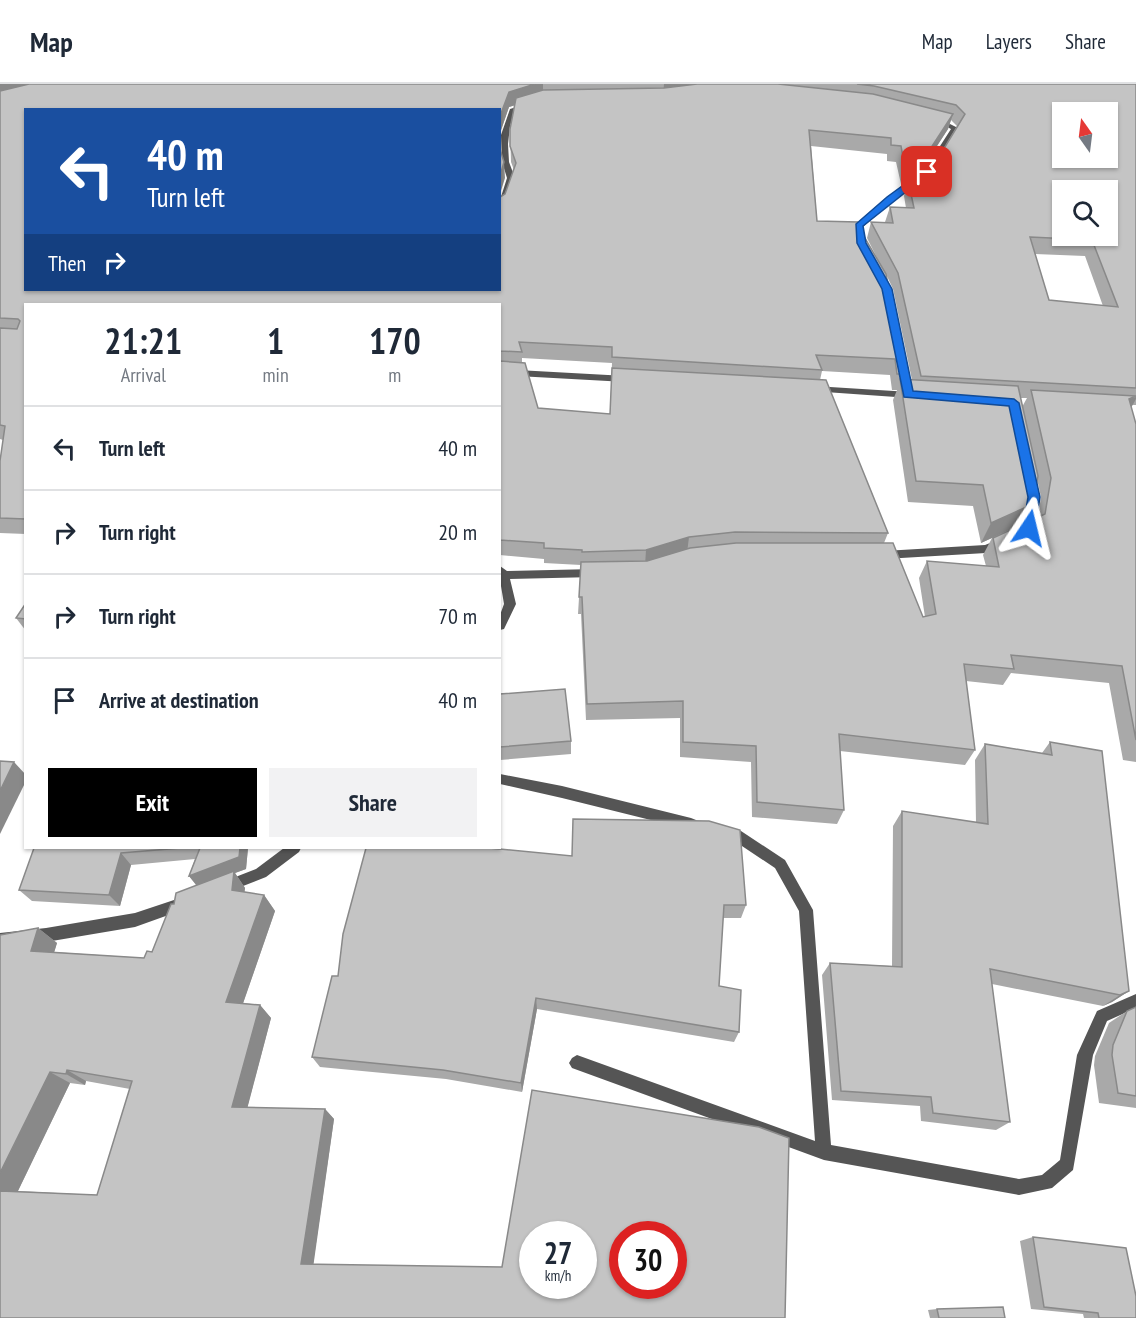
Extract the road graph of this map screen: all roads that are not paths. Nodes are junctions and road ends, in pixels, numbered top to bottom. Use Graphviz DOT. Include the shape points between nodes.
graph roads {
  1 [pos="537,103"];
  2 [pos="922,116"];
  3 [pos="501,206"];
  4 [pos="867,252"];
  5 [pos="501,372"];
  6 [pos="640,380"];
  7 [pos="906,384"];
  8 [pos="803,389"];
  9 [pos="908,394"];
  10 [pos="920,395"];
  11 [pos="1030,476"];
  12 [pos="869,556"];
  13 [pos="502,572"];
  14 [pos="610,572"];
  15 [pos="501,624"];
  16 [pos="501,779"];
  17 [pos="293,849"];
  18 [pos="0,940"];
  19 [pos="1136,1001"];
  20 [pos="577,1063"];
  21 [pos="824,1152"];
  1 -- 3 [label="street" via="512,110 510,115 504,147 505,169 511,178"];
  2 -- 4 [label="street" via="955,128 927,172 859,226 861,243"];
  5 -- 6 [label="street"];
  7 -- 9 [label="street"];
  8 -- 9 [label="street"];
  9 -- 10 [label="street"];
  11 -- 12 [label="street" via="1034,497 1029,528 986,549"];
  13 -- 14 [label="street"];
  13 -- 15 [label="street" via="510,604"];
  16 -- 21 [label="street" via="736,835 780,864 806,910"];
  17 -- 18 [label="street" via="261,873 135,920"];
  19 -- 21 [label="street" via="1102,1016 1084,1055 1067,1164 1046,1182 1019,1187"];
  20 -- 21 [label="street"];
}
